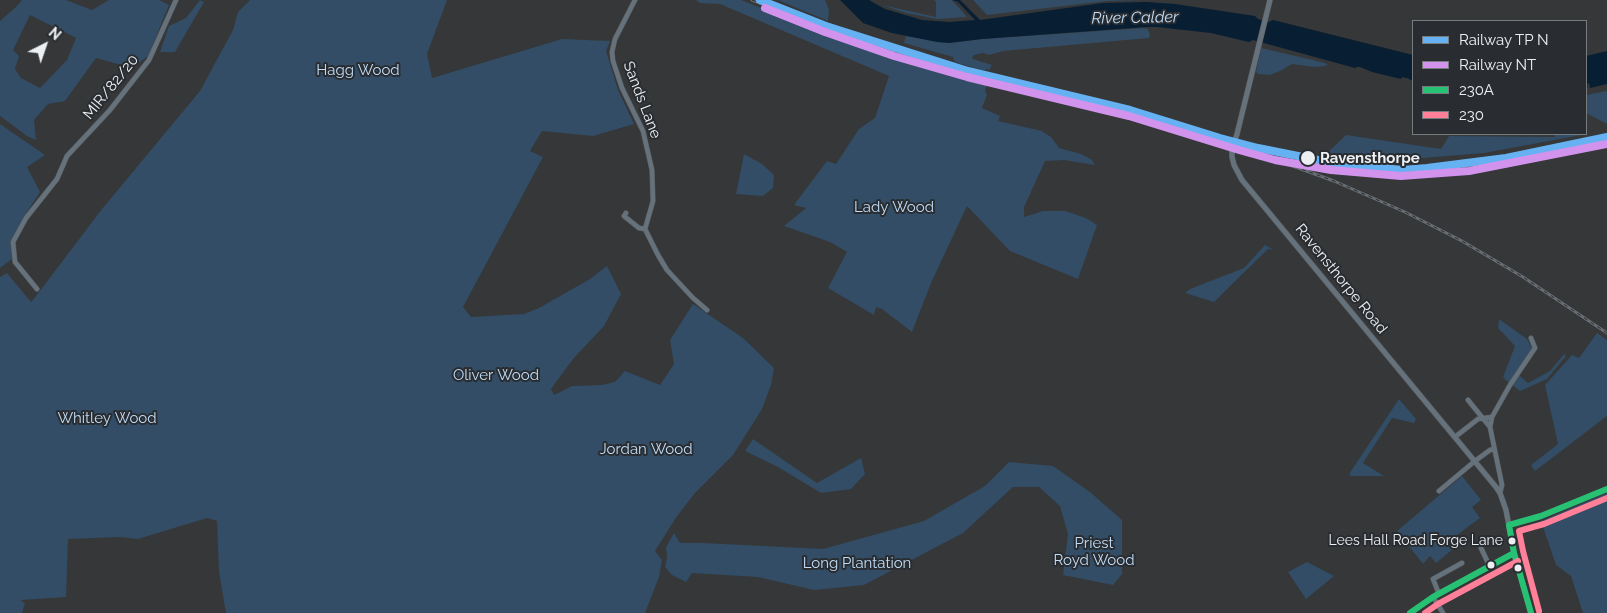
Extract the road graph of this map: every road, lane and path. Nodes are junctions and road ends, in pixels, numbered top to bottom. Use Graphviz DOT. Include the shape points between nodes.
graph roads {
  1 [pos="176,0"];
  2 [pos="635,0"];
  3 [pos="1270,0"];
  4 [pos="626,213"];
  5 [pos="645,229"];
  6 [pos="37,290"];
  7 [pos="707,310"];
  8 [pos="1531,338"];
  9 [pos="1468,400"];
  10 [pos="1482,417"];
  11 [pos="1492,417"];
  12 [pos="1490,427"];
  13 [pos="1455,437"];
  14 [pos="1494,449"];
  15 [pos="1476,461"];
  16 [pos="1607,490"];
  17 [pos="1440,491"];
  18 [pos="1500,493"];
  19 [pos="1509,525"];
  20 [pos="1481,548"];
  21 [pos="1514,553"];
  22 [pos="1462,563"];
  23 [pos="1490,567"];
  24 [pos="1439,594"];
  25 [pos="1434,597"];
  26 [pos="1410,613"];
  27 [pos="1443,613"];
  28 [pos="1530,613"];
  1 -- 6 [label="street, MIR/82/20" via="149,60 110,110 67,156 57,178 26,218 13,242 15,262"];
  2 -- 5 [label="street, Sands Lane" via="614,39 612,52 622,88 643,131 652,170 653,201"];
  3 -- 13 [label="street, Ravensthorpe Road, bridge" via="1232,150 1238,175"];
  4 -- 5 [label="street" via="624,216"];
  5 -- 7 [label="street" via="667,270"];
  8 -- 11 [label="street" via="1535,348"];
  9 -- 10 [label="street"];
  10 -- 11 [label="street"];
  10 -- 12 [label="street"];
  10 -- 13 [label="street"];
  11 -- 12 [label="street"];
  12 -- 14 [label="street"];
  13 -- 15 [label="street, Ravensthorpe Road"];
  14 -- 15 [label="street"];
  14 -- 18 [label="street" via="1502,485"];
  15 -- 17 [label="street"];
  15 -- 18 [label="street, Ravensthorpe Road"];
  16 -- 19 [label="street"];
  18 -- 19 [label="street, Ravensthorpe Road"];
  19 -- 21 [label="street, Ravensthorpe Road"];
  20 -- 23 [label="street"];
  21 -- 23 [label="street"];
  21 -- 28 [label="street, Ravensthorpe Road"];
  22 -- 24 [label="street" via="1433,579"];
  23 -- 24 [label="street"];
  24 -- 25 [label="street"];
  25 -- 26 [label="street"];
  25 -- 27 [label="street"];
}
